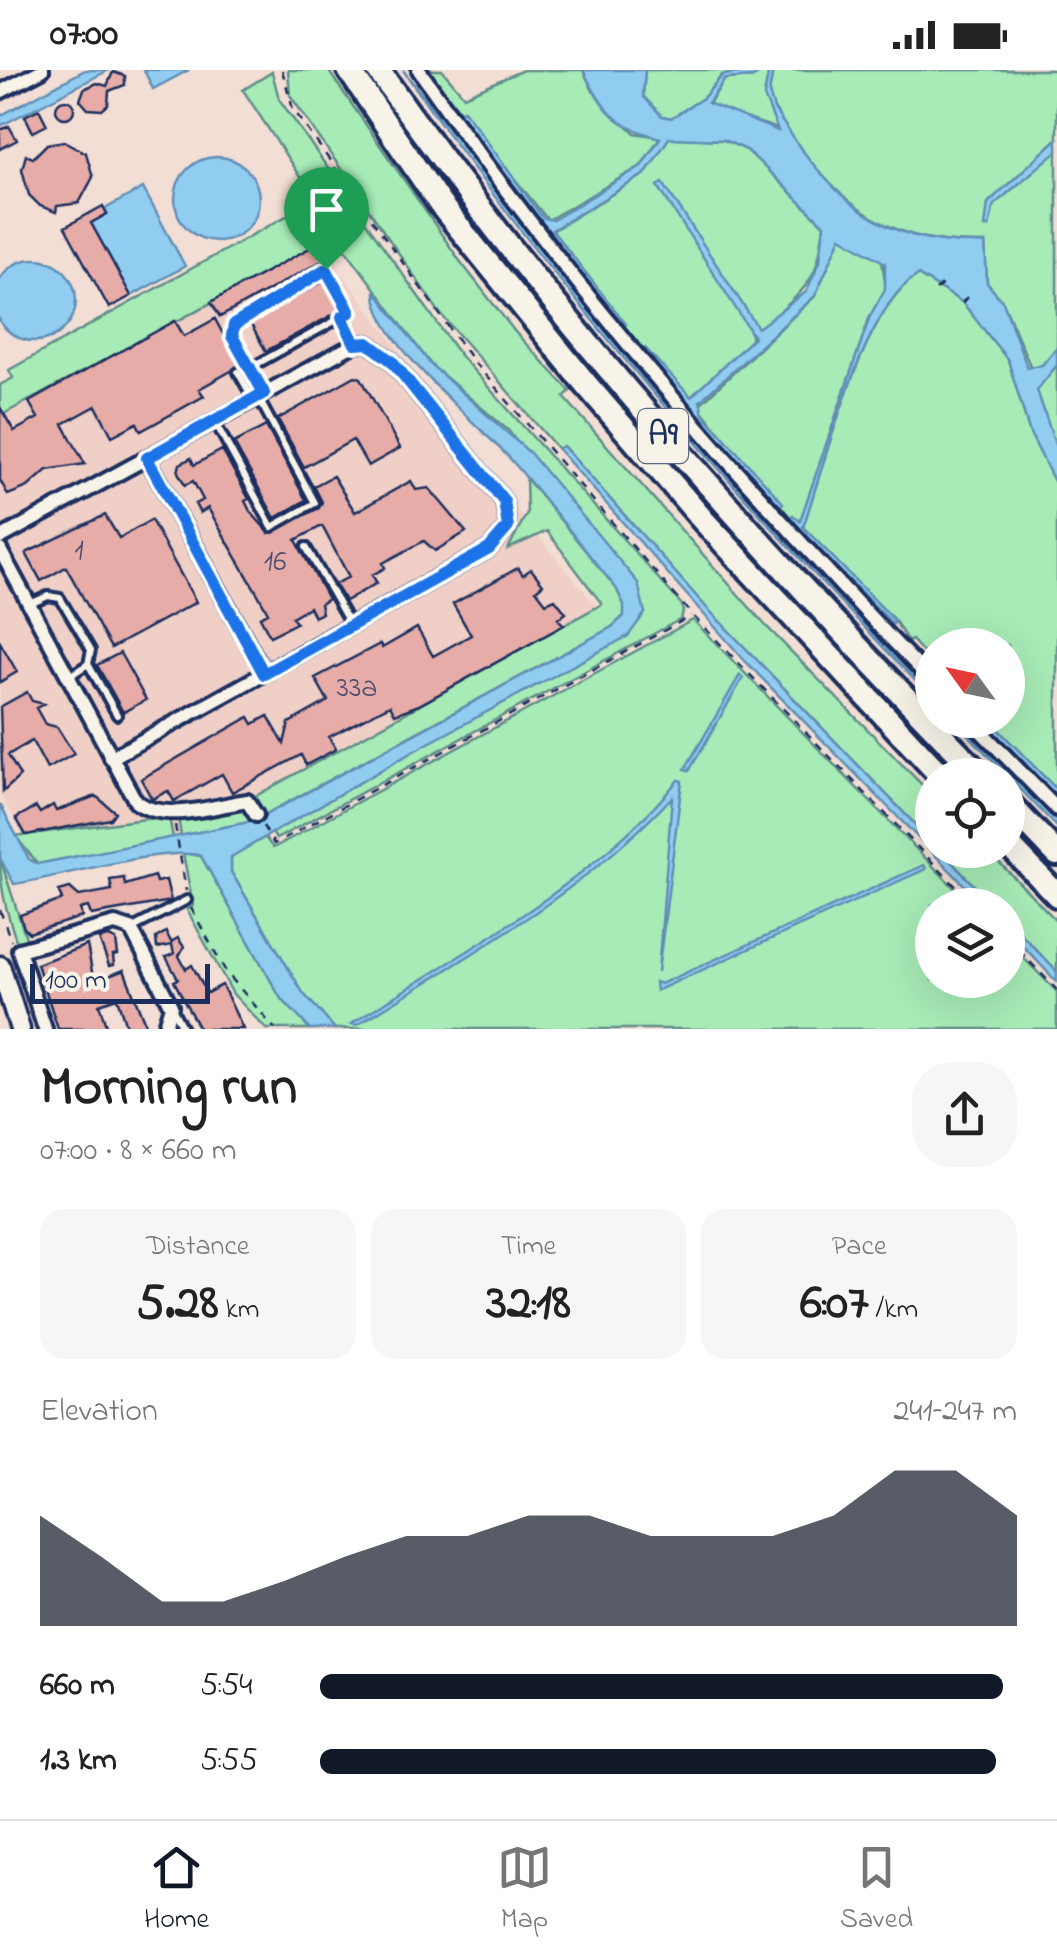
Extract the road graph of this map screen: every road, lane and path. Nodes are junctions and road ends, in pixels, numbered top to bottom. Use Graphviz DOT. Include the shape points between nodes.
graph roads {
  1 [pos="42,70"];
  2 [pos="282,70"];
  3 [pos="349,70"];
  4 [pos="378,70"];
  5 [pos="419,70"];
  6 [pos="0,92"];
  7 [pos="942,284"];
  8 [pos="936,290"];
  9 [pos="967,297"];
  10 [pos="962,303"];
  11 [pos="342,317"];
  12 [pos="355,344"];
  13 [pos="250,368"];
  14 [pos="238,372"];
  15 [pos="258,396"];
  16 [pos="214,421"];
  17 [pos="147,458"];
  18 [pos="0,538"];
  19 [pos="306,546"];
  20 [pos="0,550"];
  21 [pos="28,604"];
  22 [pos="692,615"];
  23 [pos="351,625"];
  24 [pos="915,663"];
  25 [pos="88,664"];
  26 [pos="264,674"];
  27 [pos="68,677"];
  28 [pos="117,715"];
  29 [pos="988,738"];
  30 [pos="110,758"];
  31 [pos="924,758"];
  32 [pos="964,758"];
  33 [pos="1057,809"];
  34 [pos="256,815"];
  35 [pos="1025,821"];
  36 [pos="177,836"];
  37 [pos="269,837"];
  38 [pos="1057,854"];
  39 [pos="1025,862"];
  40 [pos="957,888"];
  41 [pos="1057,895"];
  42 [pos="187,900"];
  43 [pos="0,910"];
  44 [pos="132,929"];
  45 [pos="18,950"];
  46 [pos="1025,957"];
  47 [pos="0,966"];
  48 [pos="1057,990"];
  49 [pos="171,1006"];
  50 [pos="20,1029"];
  51 [pos="45,1029"];
  52 [pos="164,1029"];
  53 [pos="182,1029"];
  54 [pos="275,1029"];
  1 -- 6 [label="street"];
  2 -- 22 [label="path" via="292,108 473,361"];
  3 -- 31 [label="highway, A9" via="440,204 585,383"];
  4 -- 32 [label="highway, A9" via="462,190 603,367 719,502"];
  5 -- 24 [label="street" via="630,348 727,463"];
  7 -- 8 [label="path"];
  9 -- 10 [label="path"];
  11 -- 12 [label="lane"];
  11 -- 13 [label="lane"];
  11 -- 13 [label="lane" via="350,312 326,269 234,325 232,336"];
  12 -- 15 [label="street"];
  12 -- 23 [label="street" via="368,343 392,361 504,501 508,527 489,549"];
  13 -- 15 [label="lane"];
  14 -- 15 [label="lane"];
  15 -- 16 [label="street"];
  15 -- 16 [label="lane" via="316,503 272,527"];
  16 -- 17 [label="street"];
  17 -- 18 [label="street"];
  17 -- 26 [label="street"];
  19 -- 23 [label="lane"];
  20 -- 21 [label="street"];
  21 -- 25 [label="lane" via="60,598 90,650"];
  21 -- 27 [label="street"];
  22 -- 37 [label="path" via="274,844"];
  22 -- 40 [label="path"];
  23 -- 26 [label="street"];
  25 -- 27 [label="lane"];
  25 -- 28 [label="lane"];
  26 -- 30 [label="street"];
  27 -- 30 [label="street"];
  29 -- 33 [label="street"];
  30 -- 34 [label="street" via="148,810 248,801"];
  35 -- 38 [label="highway"];
  36 -- 42 [label="path"];
  39 -- 41 [label="highway"];
  42 -- 44 [label="lane"];
  42 -- 54 [label="path" via="226,972"];
  43 -- 45 [label="path"];
  44 -- 45 [label="street" via="114,924"];
  44 -- 49 [label="street"];
  45 -- 51 [label="street"];
  46 -- 48 [label="path"];
  47 -- 50 [label="street"];
  49 -- 52 [label="street"];
  49 -- 53 [label="lane"];
}
